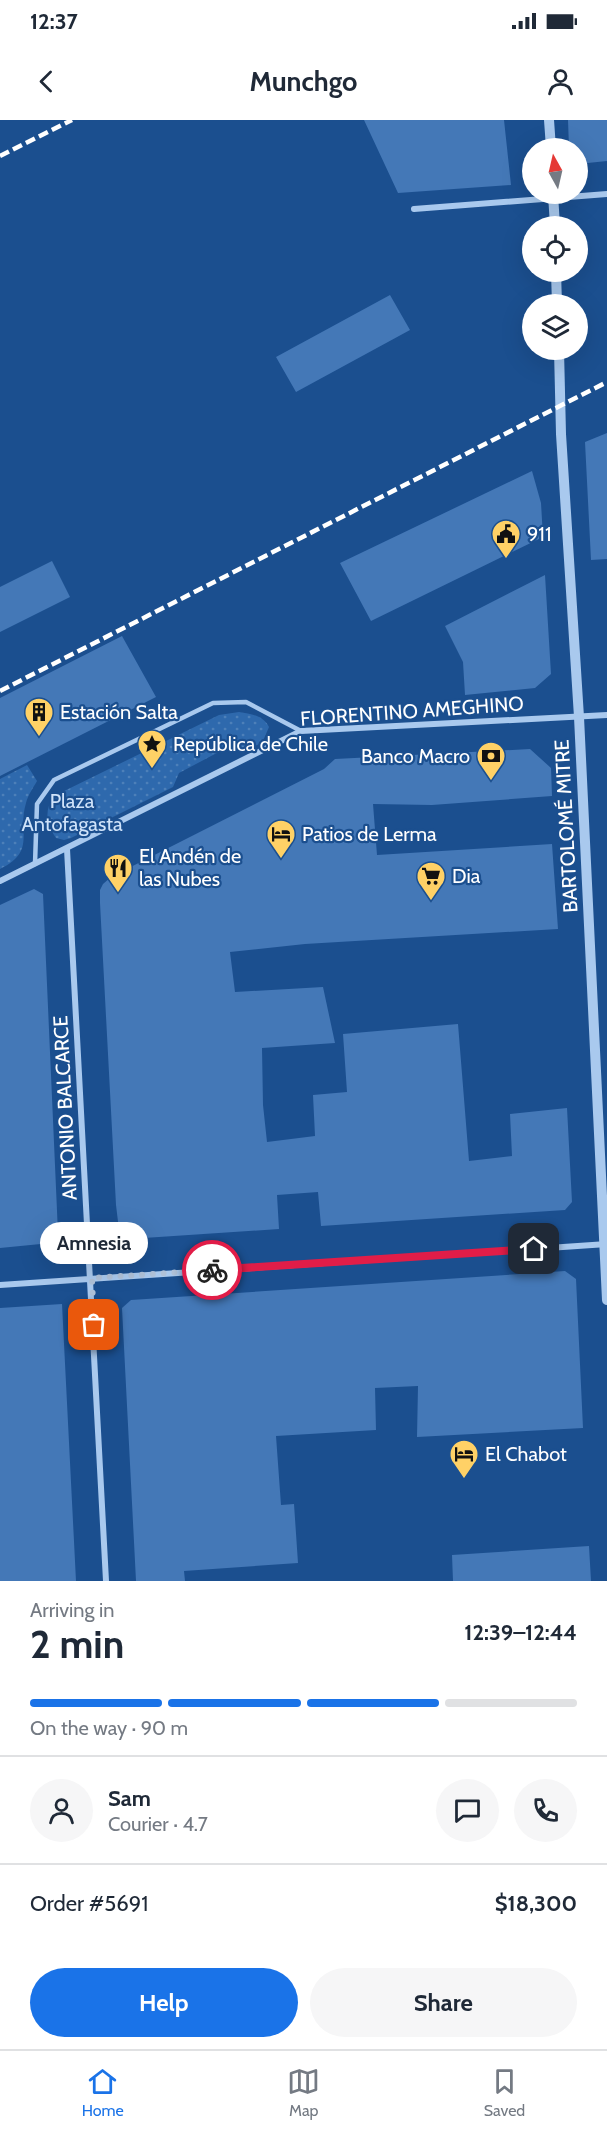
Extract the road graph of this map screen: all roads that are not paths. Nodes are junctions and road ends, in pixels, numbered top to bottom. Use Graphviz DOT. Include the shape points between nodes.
graph roads {
  1 [pos="549,120"];
  2 [pos="550,138"];
  3 [pos="607,194"];
  4 [pos="588,195"];
  5 [pos="522,199"];
  6 [pos="414,209"];
  7 [pos="559,360"];
  8 [pos="607,715"];
  9 [pos="579,717"];
  10 [pos="301,731"];
  11 [pos="67,849"];
  12 [pos="35,864"];
  13 [pos="0,881"];
  14 [pos="605,1244"];
  15 [pos="92,1278"];
  16 [pos="0,1285"];
  17 [pos="607,1300"];
  18 [pos="106,1581"];
  1 -- 2 [label="street"];
  3 -- 4 [label="street"];
  5 -- 6 [label="street"];
  7 -- 9 [label="street, BARTOLOMÉ MITRE"];
  8 -- 9 [label="street, FLORENTINO AMEGHINO"];
  9 -- 10 [label="street, FLORENTINO AMEGHINO"];
  9 -- 14 [label="street, BARTOLOMÉ MITRE"];
  10 -- 11 [label="street, FLORENTINO AMEGHINO"];
  10 -- 12 [label="lane" via="246,702 213,703 54,780 37,804"];
  11 -- 12 [label="street, FLORENTINO AMEGHINO"];
  11 -- 15 [label="street, ANTONIO BALCARCE"];
  12 -- 13 [label="street, FLORENTINO AMEGHINO"];
  14 -- 15 [label="street"];
  14 -- 17 [label="street, BARTOLOMÉ MITRE"];
  15 -- 16 [label="street"];
  15 -- 18 [label="street, ANTONIO BALCARCE"];
}
